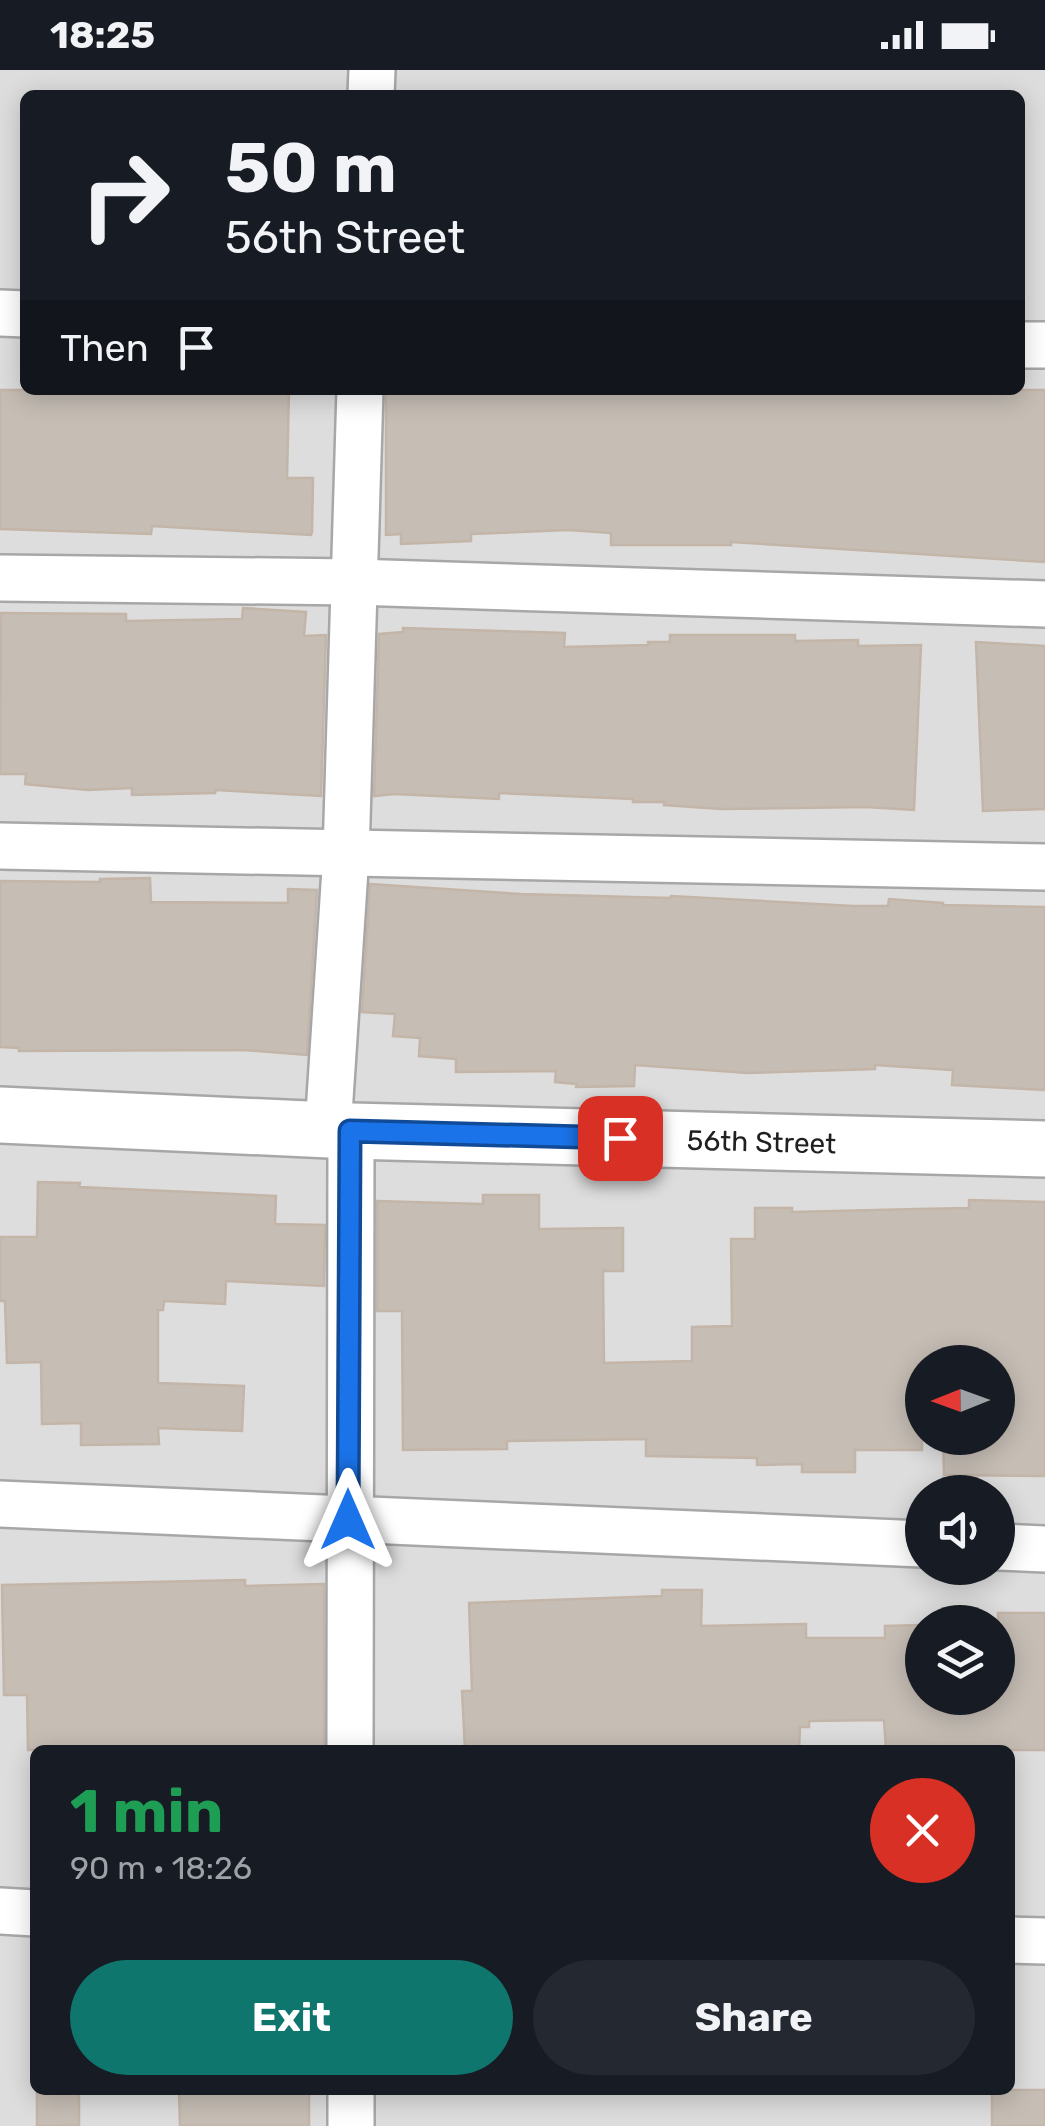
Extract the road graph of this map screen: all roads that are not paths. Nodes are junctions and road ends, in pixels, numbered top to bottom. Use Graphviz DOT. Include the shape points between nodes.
graph roads {
  1 [pos="360,395"];
  2 [pos="0,578"];
  3 [pos="354,582"];
  4 [pos="1045,604"];
  5 [pos="0,846"];
  6 [pos="346,854"];
  7 [pos="1045,867"];
  8 [pos="0,1115"];
  9 [pos="339,1130"];
  10 [pos="1045,1149"];
  11 [pos="0,1504"];
  12 [pos="348,1520"];
  13 [pos="905,1543"];
  14 [pos="1015,1548"];
  15 [pos="1045,1549"];
  16 [pos="350,1745"];
  17 [pos="0,1912"];
  18 [pos="30,1912"];
  19 [pos="1015,1940"];
  20 [pos="1045,1941"];
  21 [pos="351,2095"];
  22 [pos="351,2126"];
  1 -- 3 [label="street"];
  2 -- 3 [label="street"];
  3 -- 4 [label="street"];
  3 -- 6 [label="street"];
  5 -- 6 [label="street"];
  6 -- 7 [label="street"];
  6 -- 9 [label="street"];
  8 -- 9 [label="street, 56th Street"];
  9 -- 10 [label="street, 56th Street"];
  9 -- 12 [label="street"];
  11 -- 12 [label="street"];
  12 -- 13 [label="street"];
  12 -- 16 [label="street"];
  14 -- 15 [label="street"];
  17 -- 18 [label="street"];
  19 -- 20 [label="street"];
  21 -- 22 [label="street"];
}
